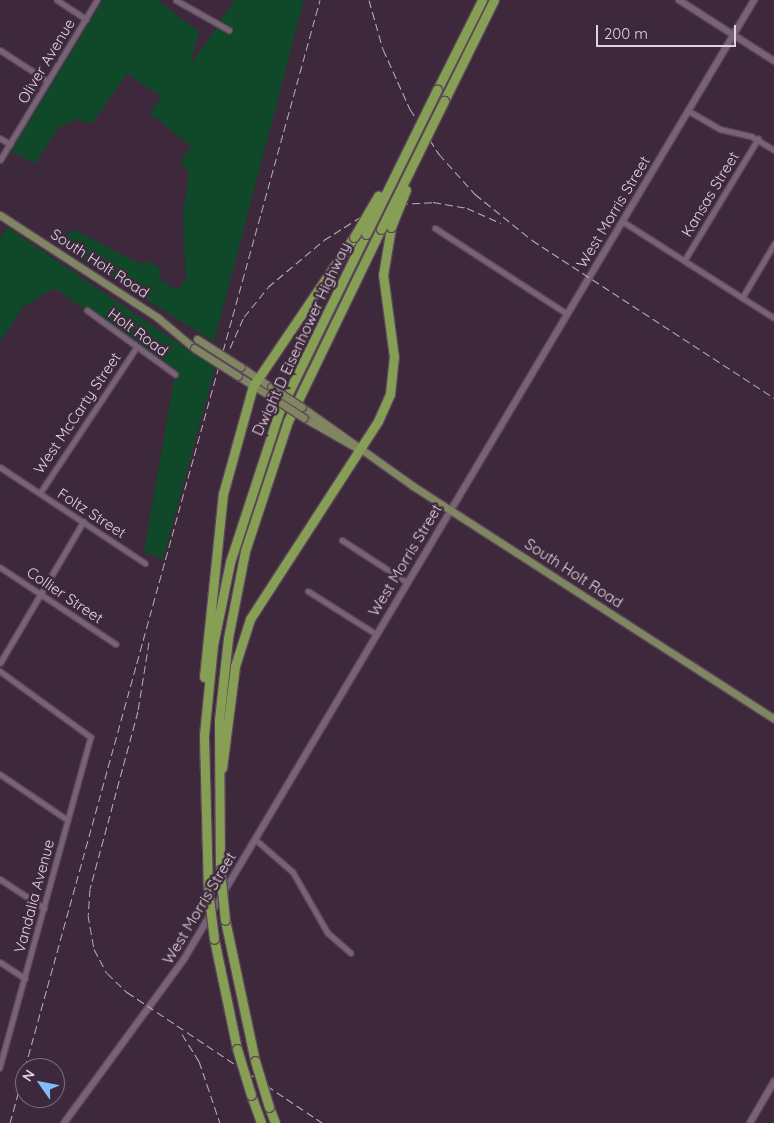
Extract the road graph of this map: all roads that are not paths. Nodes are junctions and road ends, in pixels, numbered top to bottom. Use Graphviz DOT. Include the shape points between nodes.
graph roads {
  1 [pos="57,0"];
  2 [pos="97,0"];
  3 [pos="176,0"];
  4 [pos="190,0"];
  5 [pos="482,0"];
  6 [pos="494,0"];
  7 [pos="679,0"];
  8 [pos="754,0"];
  9 [pos="186,7"];
  10 [pos="86,18"];
  11 [pos="230,30"];
  12 [pos="733,35"];
  13 [pos="0,50"];
  14 [pos="774,61"];
  15 [pos="48,81"];
  16 [pos="689,110"];
  17 [pos="0,138"];
  18 [pos="758,139"];
  19 [pos="412,140"];
  20 [pos="424,142"];
  21 [pos="10,144"];
  22 [pos="774,150"];
  23 [pos="0,160"];
  24 [pos="0,215"];
  25 [pos="622,221"];
  26 [pos="436,228"];
  27 [pos="774,244"];
  28 [pos="684,261"];
  29 [pos="742,298"];
  30 [pos="87,310"];
  31 [pos="566,313"];
  32 [pos="774,318"];
  33 [pos="185,336"];
  34 [pos="136,348"];
  35 [pos="175,374"];
  36 [pos="255,382"];
  37 [pos="360,449"];
  38 [pos="0,467"];
  39 [pos="40,493"];
  40 [pos="450,509"];
  41 [pos="83,522"];
  42 [pos="342,540"];
  43 [pos="146,563"];
  44 [pos="0,568"];
  45 [pos="406,582"];
  46 [pos="308,591"];
  47 [pos="40,594"];
  48 [pos="376,634"];
  49 [pos="116,644"];
  50 [pos="0,663"];
  51 [pos="0,671"];
  52 [pos="774,719"];
  53 [pos="204,734"];
  54 [pos="0,774"];
  55 [pos="216,811"];
  56 [pos="68,820"];
  57 [pos="255,839"];
  58 [pos="0,878"];
  59 [pos="44,908"];
  60 [pos="351,953"];
  61 [pos="0,962"];
  62 [pos="25,978"];
  63 [pos="0,1045"];
  64 [pos="5,1049"];
  65 [pos="0,1068"];
  66 [pos="774,1082"];
  67 [pos="64,1123"];
  68 [pos="261,1123"];
  69 [pos="275,1123"];
  70 [pos="750,1123"];
  1 -- 10 [label="street"];
  2 -- 10 [label="street, Oliver Avenue"];
  3 -- 9 [label="street"];
  4 -- 9 [label="street"];
  5 -- 19 [label="highway, Dwight D Eisenhower Highway, bridge"];
  6 -- 20 [label="highway, Dwight D Eisenhower Highway, bridge"];
  7 -- 12 [label="main road"];
  8 -- 12 [label="main road, West Morris Street"];
  9 -- 11 [label="street"];
  10 -- 15 [label="street, Oliver Avenue"];
  12 -- 14 [label="main road"];
  12 -- 16 [label="main road, West Morris Street"];
  13 -- 15 [label="street"];
  15 -- 21 [label="street, Oliver Avenue"];
  16 -- 18 [label="street" via="720,129"];
  16 -- 25 [label="main road, West Morris Street"];
  17 -- 21 [label="street"];
  18 -- 22 [label="street"];
  18 -- 28 [label="street, Kansas Street"];
  19 -- 36 [label="highway, bridge" via="330,278"];
  19 -- 53 [label="highway, Dwight D Eisenhower Highway, bridge" via="288,393 247,501 219,611"];
  20 -- 37 [label="highway, bridge" via="391,227 383,282 393,380 386,406"];
  20 -- 55 [label="highway, Dwight D Eisenhower Highway, bridge" via="294,407 253,522 224,664"];
  21 -- 23 [label="street, Oliver Avenue"];
  24 -- 33 [label="main road, South Holt Road"];
  25 -- 28 [label="street"];
  25 -- 31 [label="main road, West Morris Street"];
  26 -- 31 [label="street"];
  27 -- 29 [label="street"];
  28 -- 29 [label="street"];
  29 -- 32 [label="street"];
  30 -- 34 [label="street, Holt Road"];
  31 -- 40 [label="main road, West Morris Street"];
  33 -- 36 [label="main road, South Holt Road, bridge" via="197,339 240,367"];
  33 -- 36 [label="main road, South Holt Road, bridge" via="194,348 238,376"];
  34 -- 35 [label="street, Holt Road"];
  34 -- 39 [label="street, West McCarty Street"];
  36 -- 37 [label="main road, South Holt Road, bridge" via="271,387"];
  36 -- 37 [label="main road, South Holt Road, bridge" via="270,396 337,440"];
  36 -- 53 [label="highway" via="219,521 204,665"];
  37 -- 40 [label="main road, South Holt Road"];
  37 -- 55 [label="highway" via="245,631 232,680"];
  38 -- 39 [label="street, Foltz Street"];
  39 -- 41 [label="street, Foltz Street"];
  40 -- 45 [label="main road, West Morris Street"];
  40 -- 52 [label="main road, South Holt Road"];
  41 -- 43 [label="street, Foltz Street"];
  41 -- 47 [label="street"];
  42 -- 45 [label="street"];
  44 -- 47 [label="street, Collier Street"];
  45 -- 48 [label="main road, West Morris Street"];
  46 -- 48 [label="street"];
  47 -- 49 [label="street, Collier Street"];
  47 -- 50 [label="street"];
  48 -- 57 [label="main road, West Morris Street"];
  51 -- 56 [label="street, Vandalia Avenue" via="89,731 91,739"];
  53 -- 68 [label="highway, Dwight D Eisenhower Highway, bridge" via="208,890 214,939 237,1049"];
  54 -- 56 [label="street"];
  55 -- 69 [label="highway, Dwight D Eisenhower Highway, bridge" via="225,920 255,1061"];
  56 -- 59 [label="street, Vandalia Avenue"];
  57 -- 60 [label="street" via="295,874 328,933"];
  57 -- 67 [label="main road, West Morris Street" via="165,988"];
  58 -- 59 [label="street"];
  59 -- 62 [label="street, Vandalia Avenue"];
  61 -- 62 [label="street"];
  62 -- 64 [label="street, Vandalia Avenue"];
  63 -- 64 [label="street"];
  64 -- 65 [label="street, Vandalia Avenue"];
  66 -- 70 [label="street"];
}
